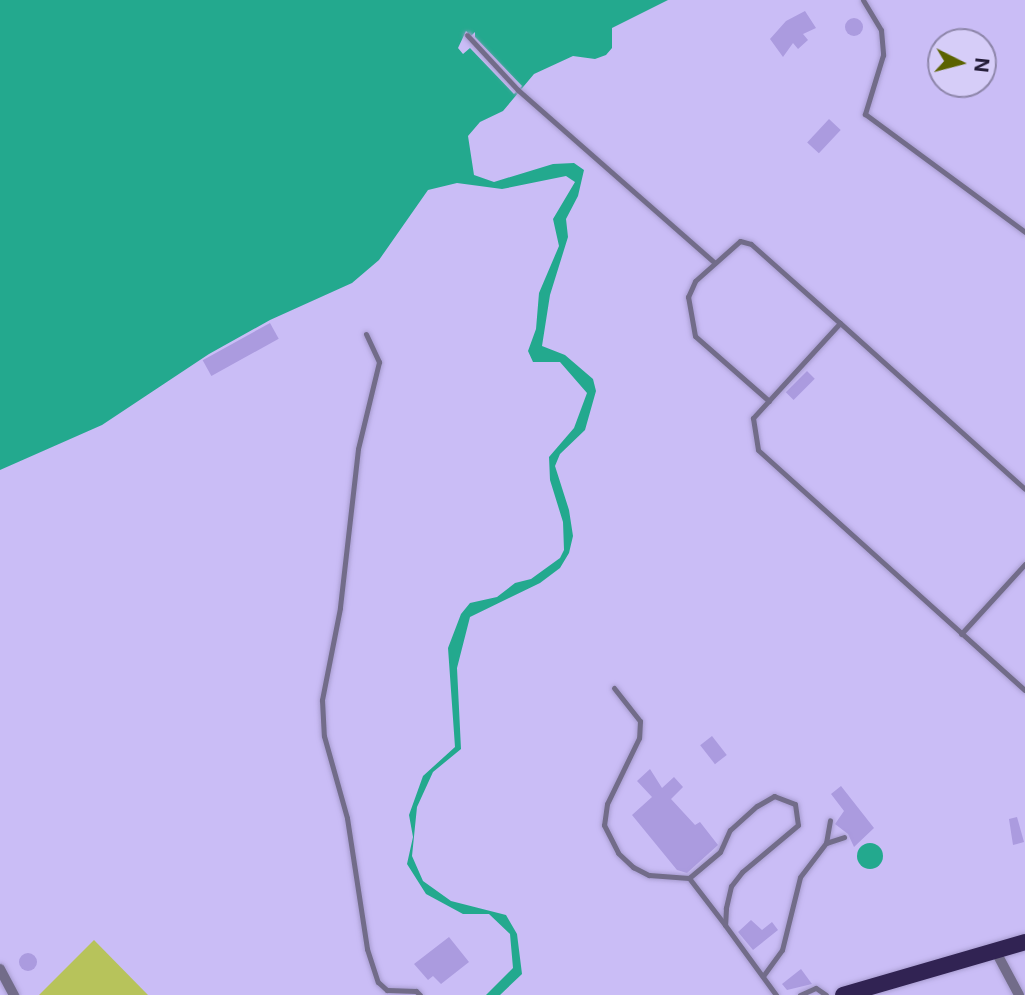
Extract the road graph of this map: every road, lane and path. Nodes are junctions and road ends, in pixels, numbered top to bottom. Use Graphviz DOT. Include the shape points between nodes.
graph roads {
  1 [pos="863,0"];
  2 [pos="467,35"];
  3 [pos="1025,232"];
  4 [pos="714,262"];
  5 [pos="840,323"];
  6 [pos="366,334"];
  7 [pos="769,401"];
  8 [pos="1025,489"];
  9 [pos="1025,564"];
  10 [pos="961,634"];
  11 [pos="614,688"];
  12 [pos="1025,690"];
  13 [pos="830,820"];
  14 [pos="844,837"];
  15 [pos="826,843"];
  16 [pos="689,878"];
  17 [pos="725,925"];
  18 [pos="1025,942"];
  19 [pos="995,950"];
  20 [pos="0,969"];
  21 [pos="764,976"];
  22 [pos="14,995"];
  23 [pos="420,995"];
  24 [pos="776,995"];
  25 [pos="800,995"];
  26 [pos="826,995"];
  27 [pos="844,995"];
  28 [pos="1019,995"];
  1 -- 3 [label="lane" via="881,30 883,55 865,114"];
  2 -- 4 [label="lane" via="518,90"];
  4 -- 5 [label="lane" via="740,241 751,244"];
  4 -- 7 [label="lane" via="690,289 691,329"];
  5 -- 7 [label="lane"];
  5 -- 8 [label="lane"];
  6 -- 23 [label="lane" via="379,362 358,449 340,608 322,700 324,736 347,818 367,949 378,982 387,990 416,990"];
  7 -- 10 [label="lane" via="753,418 758,450"];
  9 -- 10 [label="lane"];
  10 -- 12 [label="lane"];
  11 -- 16 [label="lane" via="640,721 639,738 607,804 604,825 609,838 618,853 649,875"];
  13 -- 15 [label="lane"];
  14 -- 15 [label="lane"];
  15 -- 21 [label="lane" via="800,877 782,950"];
  16 -- 17 [label="lane"];
  16 -- 17 [label="lane" via="720,852 730,830 758,806 774,796 795,804 798,825 731,886"];
  17 -- 21 [label="lane"];
  18 -- 19 [label="main road"];
  19 -- 27 [label="main road"];
  19 -- 28 [label="street"];
  20 -- 22 [label="street"];
  21 -- 24 [label="lane"];
  25 -- 26 [label="lane" via="816,988"];
}
